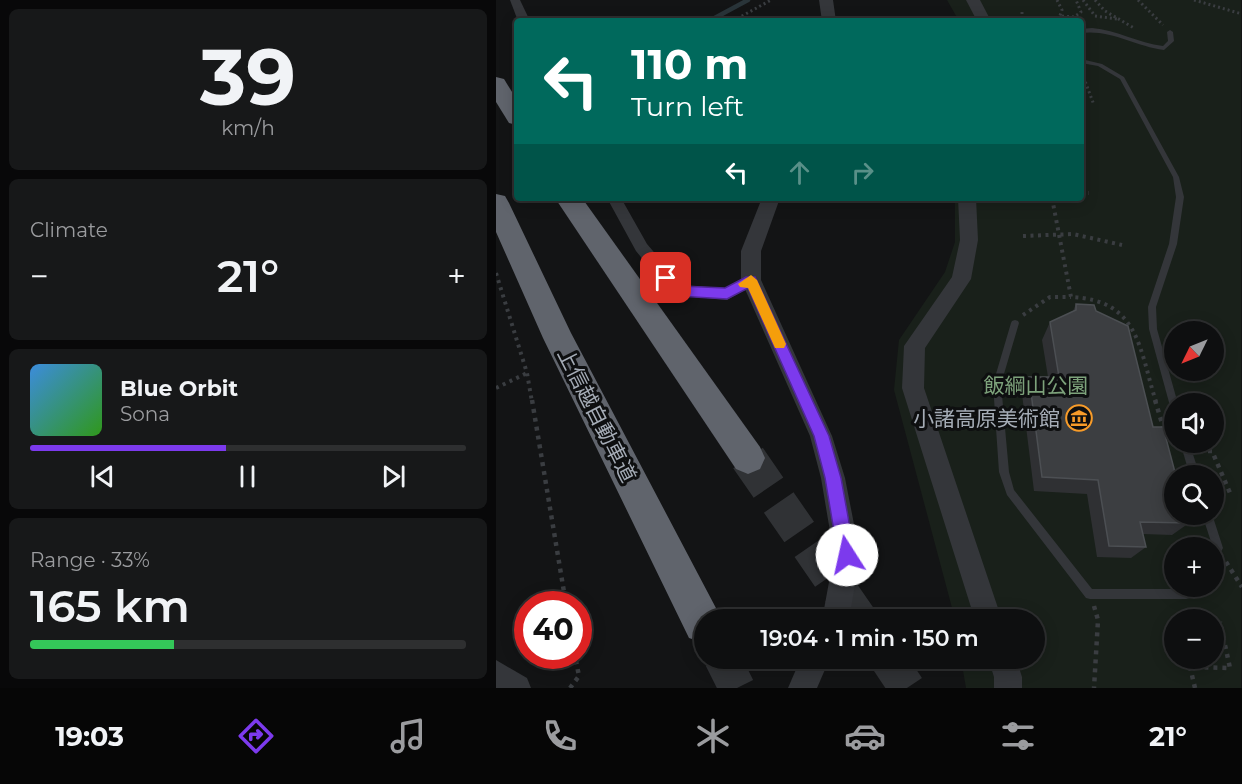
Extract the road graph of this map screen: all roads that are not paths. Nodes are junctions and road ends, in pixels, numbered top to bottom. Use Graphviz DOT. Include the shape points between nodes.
graph roads {
  1 [pos="515,0"];
  2 [pos="826,0"];
  3 [pos="973,0"];
  4 [pos="523,18"];
  5 [pos="829,18"];
  6 [pos="982,18"];
  7 [pos="1084,30"];
  8 [pos="1170,32"];
  9 [pos="1084,62"];
  10 [pos="496,84"];
  11 [pos="514,113"];
  12 [pos="570,201"];
  13 [pos="615,201"];
  14 [pos="770,201"];
  15 [pos="967,201"];
  16 [pos="496,203"];
  17 [pos="751,280"];
  18 [pos="1015,323"];
  19 [pos="1170,393"];
  20 [pos="748,458"];
  21 [pos="1164,594"];
  22 [pos="695,609"];
  23 [pos="837,609"];
  24 [pos="985,609"];
  25 [pos="811,669"];
  26 [pos="1005,669"];
  27 [pos="496,674"];
  28 [pos="517,688"];
  29 [pos="802,688"];
  30 [pos="1008,688"];
  1 -- 4 [label="street"];
  2 -- 5 [label="street"];
  3 -- 6 [label="street"];
  7 -- 8 [label="lane" via="1111,32 1147,47 1164,48 1171,41"];
  9 -- 19 [label="lane" via="1100,65 1122,78 1176,177 1180,197 1173,244 1152,307 1153,329"];
  10 -- 11 [label="highway"];
  12 -- 20 [label="highway"];
  13 -- 17 [label="street" via="642,252 678,291 727,294"];
  14 -- 17 [label="street" via="751,251"];
  15 -- 24 [label="street" via="969,240 961,279 915,346 913,388"];
  16 -- 22 [label="highway, 上信越自動車道" via="568,358"];
  17 -- 23 [label="street" via="821,436 833,478 847,555"];
  18 -- 21 [label="lane" via="997,384 1009,492 1090,594"];
  25 -- 29 [label="street"];
  26 -- 30 [label="street"];
  27 -- 28 [label="street"];
}
